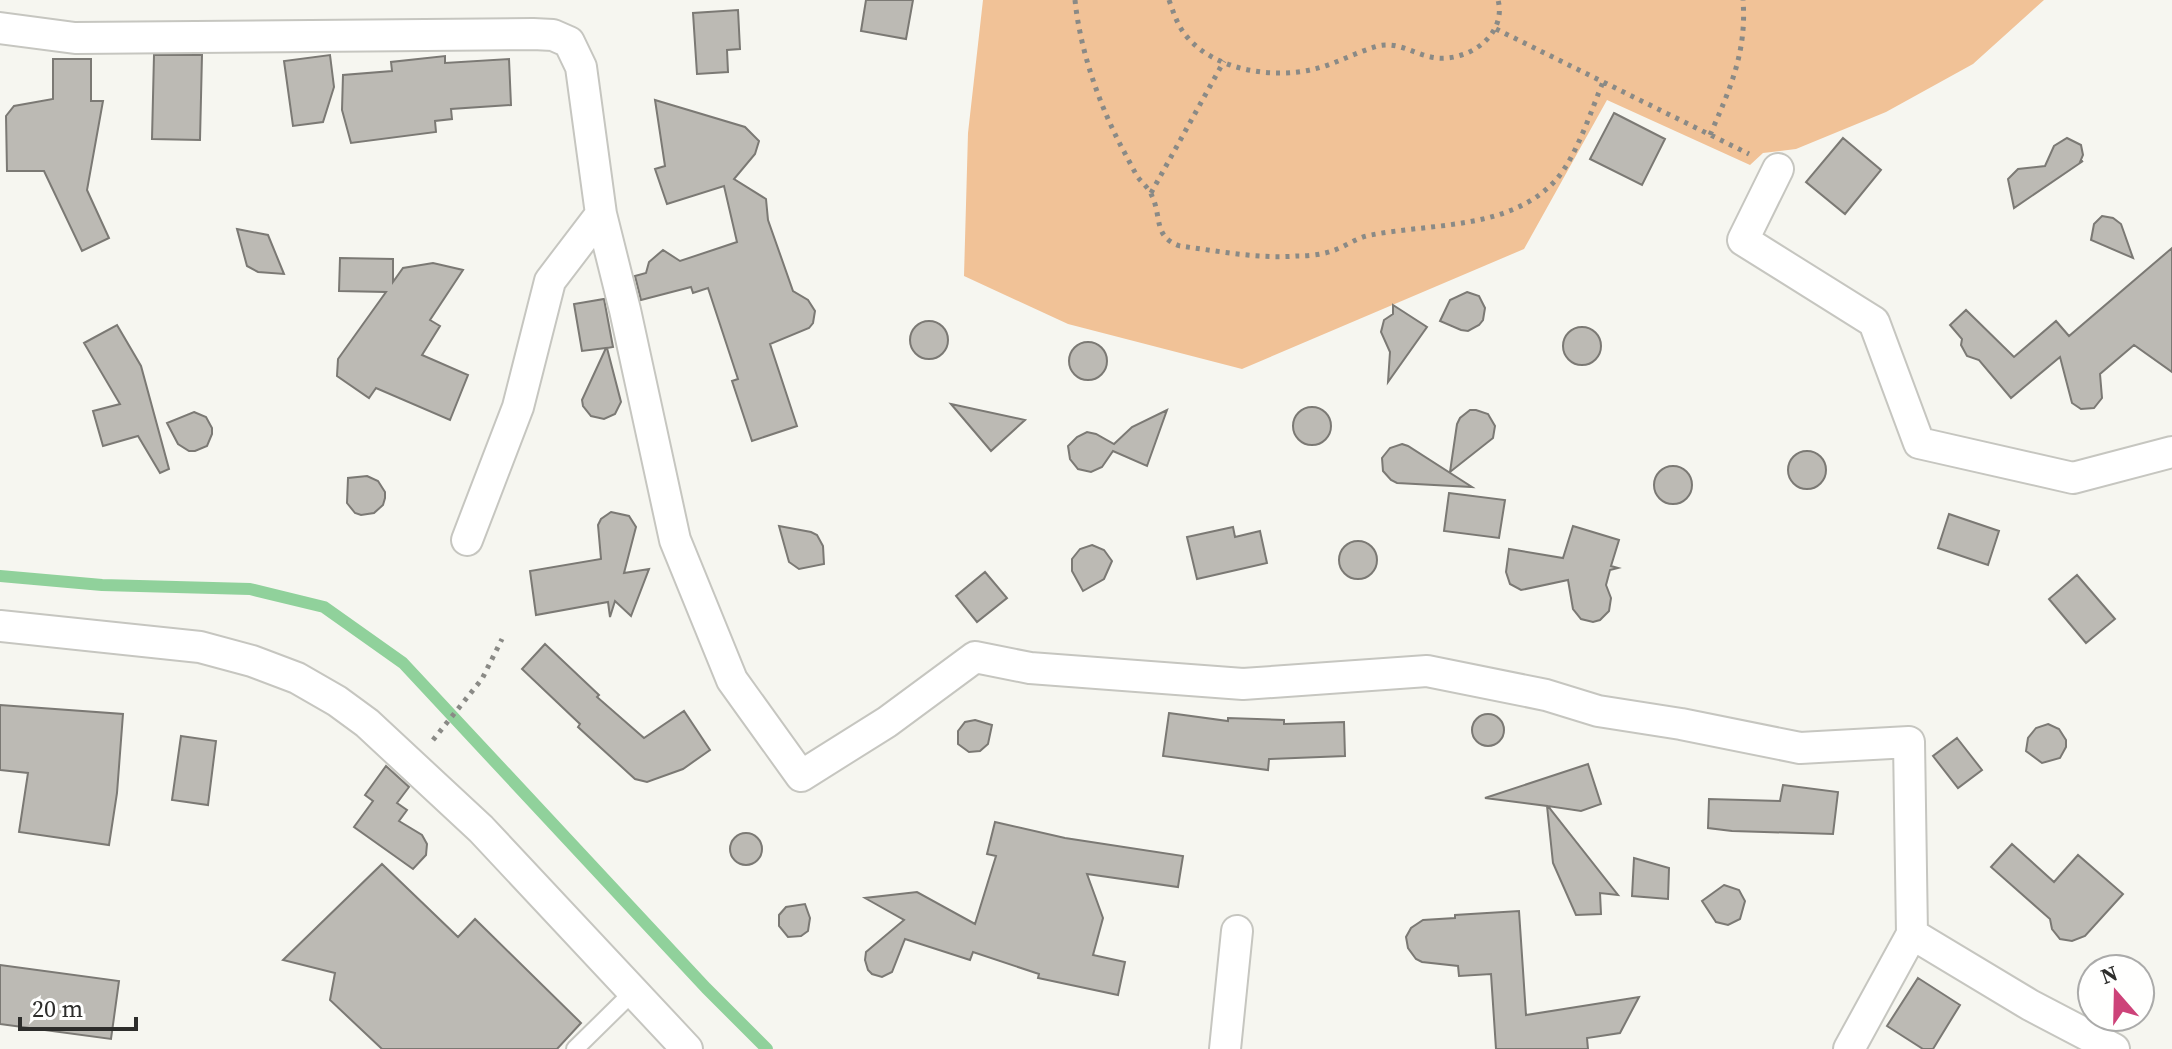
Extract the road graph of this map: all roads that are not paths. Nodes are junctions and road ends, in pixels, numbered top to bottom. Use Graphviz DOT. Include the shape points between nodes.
graph roads {
  1 [pos="0,28"];
  2 [pos="1778,169"];
  3 [pos="601,214"];
  4 [pos="2172,452"];
  5 [pos="467,540"];
  6 [pos="0,626"];
  7 [pos="1237,931"];
  8 [pos="1912,934"];
  9 [pos="634,991"];
  10 [pos="575,1049"];
  11 [pos="687,1049"];
  12 [pos="1225,1049"];
  13 [pos="1849,1049"];
  14 [pos="2114,1049"];
  1 -- 3 [label="street" via="75,38 553,35 569,42 581,67"];
  2 -- 4 [label="street" via="1743,240 1874,322 1919,443 2073,478"];
  3 -- 5 [label="street" via="550,281 518,407"];
  3 -- 8 [label="street" via="675,540 732,680 801,776 975,657 1030,668 1243,684 1427,671 1598,711 1800,748 1909,742"];
  6 -- 9 [label="street" via="200,647 286,674 337,701 481,829"];
  7 -- 12 [label="street"];
  8 -- 13 [label="street"];
  8 -- 14 [label="street"];
  9 -- 10 [label="lane"];
  9 -- 11 [label="street"];
}
